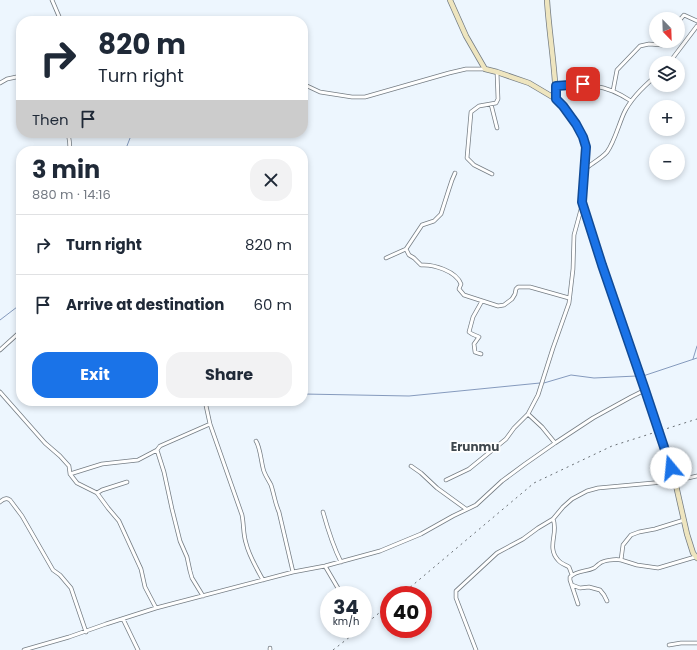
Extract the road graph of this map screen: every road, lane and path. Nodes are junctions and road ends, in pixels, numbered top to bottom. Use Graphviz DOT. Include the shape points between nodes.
graph roads {
  1 [pos="52,0"];
  2 [pos="450,0"];
  3 [pos="547,0"];
  4 [pos="685,15"];
  5 [pos="59,16"];
  6 [pos="697,21"];
  7 [pos="697,26"];
  8 [pos="649,44"];
  9 [pos="674,56"];
  10 [pos="485,69"];
  11 [pos="497,72"];
  12 [pos="16,77"];
  13 [pos="649,82"];
  14 [pos="0,83"];
  15 [pos="308,86"];
  16 [pos="556,86"];
  17 [pos="613,91"];
  18 [pos="556,99"];
  19 [pos="631,101"];
  20 [pos="491,104"];
  21 [pos="497,128"];
  22 [pos="585,169"];
  23 [pos="455,173"];
  24 [pos="492,174"];
  25 [pos="582,202"];
  26 [pos="406,249"];
  27 [pos="386,258"];
  28 [pos="569,298"];
  29 [pos="482,301"];
  30 [pos="16,336"];
  31 [pos="0,350"];
  32 [pos="481,354"];
  33 [pos="645,390"];
  34 [pos="0,392"];
  35 [pos="206,406"];
  36 [pos="528,414"];
  37 [pos="210,424"];
  38 [pos="256,441"];
  39 [pos="555,443"];
  40 [pos="157,450"];
  41 [pos="410,466"];
  42 [pos="70,474"];
  43 [pos="697,476"];
  44 [pos="446,480"];
  45 [pos="675,481"];
  46 [pos="127,482"];
  47 [pos="97,494"];
  48 [pos="0,502"];
  49 [pos="466,509"];
  50 [pos="323,512"];
  51 [pos="553,519"];
  52 [pos="684,520"];
  53 [pos="696,558"];
  54 [pos="621,560"];
  55 [pos="341,562"];
  56 [pos="325,566"];
  57 [pos="293,572"];
  58 [pos="572,575"];
  59 [pos="263,580"];
  60 [pos="572,585"];
  61 [pos="337,586"];
  62 [pos="203,596"];
  63 [pos="607,601"];
  64 [pos="578,604"];
  65 [pos="156,608"];
  66 [pos="123,619"];
  67 [pos="86,632"];
  68 [pos="697,643"];
  69 [pos="669,645"];
  70 [pos="24,650"];
  71 [pos="138,650"];
  72 [pos="476,650"];
  1 -- 5 [label="street"];
  2 -- 10 [label="street" via="466,36"];
  3 -- 16 [label="street"];
  4 -- 6 [label="street"];
  7 -- 9 [label="street"];
  8 -- 17 [label="street" via="640,46 617,70"];
  10 -- 11 [label="street"];
  10 -- 15 [label="street" via="466,69 365,97 320,92"];
  11 -- 18 [label="street" via="529,83"];
  11 -- 20 [label="street" via="498,99 496,103"];
  12 -- 14 [label="street"];
  13 -- 19 [label="street"];
  16 -- 17 [label="street" via="589,85"];
  16 -- 18 [label="street"];
  17 -- 19 [label="street"];
  18 -- 22 [label="street" via="583,137 586,147"];
  19 -- 22 [label="street" via="606,153"];
  20 -- 21 [label="street"];
  20 -- 24 [label="street" via="479,106 471,112 467,158 474,165"];
  22 -- 25 [label="street"];
  23 -- 26 [label="street" via="441,214 434,221 422,225"];
  25 -- 28 [label="street" via="574,234"];
  25 -- 33 [label="street"];
  26 -- 27 [label="street"];
  26 -- 29 [label="street" via="409,255 421,264 435,266 452,274 459,279 459,289 464,295"];
  28 -- 29 [label="street" via="530,287 518,287 512,299 504,305 498,306"];
  28 -- 36 [label="street" via="538,395"];
  29 -- 32 [label="street" via="473,317 469,332 479,337 474,344 475,352"];
  30 -- 31 [label="street"];
  33 -- 39 [label="street" via="593,418"];
  33 -- 45 [label="street"];
  34 -- 42 [label="street" via="45,444 69,466"];
  35 -- 37 [label="street"];
  36 -- 39 [label="street"];
  36 -- 44 [label="street" via="506,439 469,469"];
  37 -- 40 [label="street" via="160,446"];
  37 -- 59 [label="street" via="242,515 248,552"];
  38 -- 57 [label="street" via="264,472 274,493"];
  39 -- 49 [label="street" via="502,481 476,505"];
  40 -- 42 [label="street" via="138,460 102,464"];
  40 -- 62 [label="street" via="180,541 188,557 192,578"];
  41 -- 49 [label="street"];
  42 -- 47 [label="street" via="77,483"];
  43 -- 45 [label="street"];
  45 -- 51 [label="street" via="587,491 572,499"];
  45 -- 52 [label="street"];
  46 -- 47 [label="street"];
  47 -- 65 [label="street" via="119,521"];
  48 -- 67 [label="street" via="5,498 10,500 53,570 71,588"];
  49 -- 55 [label="street" via="421,534 380,551"];
  50 -- 55 [label="street"];
  51 -- 58 [label="street" via="553,552 559,561 569,567"];
  51 -- 72 [label="street" via="497,553 456,591 456,598"];
  52 -- 53 [label="street"];
  52 -- 54 [label="street" via="631,535 623,545"];
  53 -- 54 [label="street" via="658,568"];
  54 -- 58 [label="street" via="603,561 594,568"];
  55 -- 56 [label="street"];
  56 -- 57 [label="street"];
  56 -- 61 [label="street"];
  57 -- 59 [label="street"];
  58 -- 60 [label="street"];
  59 -- 62 [label="street"];
  60 -- 63 [label="street" via="600,590"];
  60 -- 64 [label="street"];
  62 -- 65 [label="street"];
  65 -- 66 [label="street"];
  66 -- 67 [label="street"];
  66 -- 71 [label="street"];
  67 -- 70 [label="street"];
  68 -- 69 [label="street"];
}
